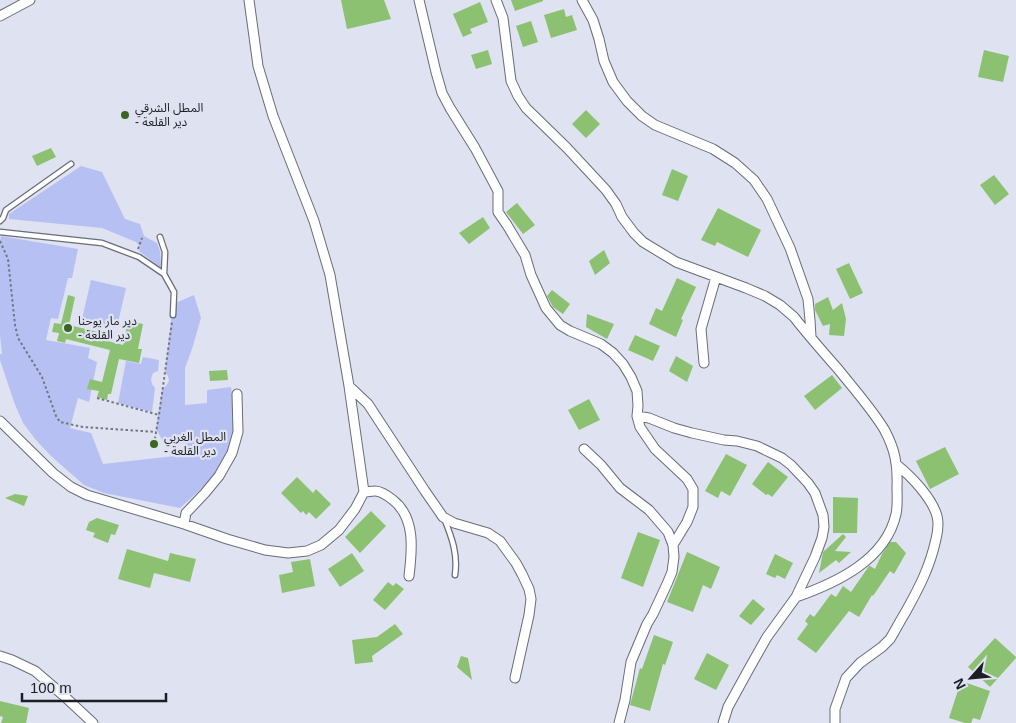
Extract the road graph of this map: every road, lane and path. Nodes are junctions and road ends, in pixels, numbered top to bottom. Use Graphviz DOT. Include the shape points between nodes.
graph roads {
  1 [pos="30,0"];
  2 [pos="249,0"];
  3 [pos="419,0"];
  4 [pos="496,0"];
  5 [pos="582,0"];
  6 [pos="0,16"];
  7 [pos="70,164"];
  8 [pos="0,221"];
  9 [pos="0,232"];
  10 [pos="142,238"];
  11 [pos="160,238"];
  12 [pos="0,241"];
  13 [pos="138,246"];
  14 [pos="164,274"];
  15 [pos="716,277"];
  16 [pos="173,317"];
  17 [pos="811,337"];
  18 [pos="704,364"];
  19 [pos="349,386"];
  20 [pos="236,394"];
  21 [pos="97,398"];
  22 [pos="159,415"];
  23 [pos="637,416"];
  24 [pos="0,421"];
  25 [pos="156,432"];
  26 [pos="154,444"];
  27 [pos="584,449"];
  28 [pos="897,465"];
  29 [pos="364,492"];
  30 [pos="443,517"];
  31 [pos="184,524"];
  32 [pos="674,545"];
  33 [pos="455,575"];
  34 [pos="409,576"];
  35 [pos="796,597"];
  36 [pos="0,656"];
  37 [pos="515,678"];
  38 [pos="82,712"];
  39 [pos="81,723"];
  40 [pos="93,723"];
  41 [pos="619,723"];
  42 [pos="723,723"];
  43 [pos="835,723"];
  1 -- 6 [label="street"];
  2 -- 19 [label="street" via="258,66 272,116 314,221 330,275"];
  3 -- 23 [label="street" via="442,92 498,191 498,212 525,255 533,282 546,308 560,325 601,344 623,364 637,391"];
  4 -- 15 [label="street" via="503,18 510,81 526,108 591,172 643,242 676,262"];
  5 -- 17 [label="street" via="600,39 612,82 642,116 655,125 713,149 736,163 754,180 790,248 808,299"];
  7 -- 8 [label="lane" via="6,210"];
  9 -- 14 [label="lane" via="102,243 139,257"];
  10 -- 13 [label="path"];
  11 -- 14 [label="lane" via="165,252"];
  12 -- 25 [label="path" via="8,259 18,338 42,378 60,422 83,427"];
  14 -- 16 [label="lane" via="174,292"];
  15 -- 17 [label="street" via="780,305"];
  15 -- 18 [label="street" via="700,329"];
  16 -- 22 [label="path"];
  17 -- 28 [label="street" via="884,430 893,447"];
  19 -- 29 [label="street"];
  19 -- 30 [label="street" via="368,404"];
  20 -- 31 [label="street" via="238,432 232,453 206,493 186,512"];
  21 -- 22 [label="path"];
  22 -- 25 [label="path"];
  23 -- 32 [label="street" via="646,438 693,489 693,507"];
  23 -- 35 [label="street" via="692,433 757,446 782,458 801,474 815,493 824,527 815,557"];
  24 -- 31 [label="street" via="53,473 87,495"];
  25 -- 26 [label="path"];
  27 -- 32 [label="street" via="620,488 649,510 668,532"];
  28 -- 35 [label="street" via="896,513 885,540 862,564 847,574"];
  28 -- 43 [label="street" via="933,506 938,527 935,543 924,579 890,639 846,678 835,709"];
  29 -- 31 [label="street" via="339,530 321,545 307,551 265,550"];
  29 -- 34 [label="street" via="384,494 403,511 412,543"];
  30 -- 33 [label="lane" via="452,538 457,563"];
  30 -- 37 [label="street" via="488,533 500,541 526,581 529,615"];
  32 -- 41 [label="street" via="668,584 630,662"];
  35 -- 42 [label="street" via="767,637 728,706"];
  36 -- 38 [label="street" via="35,671"];
  38 -- 39 [label="street"];
  38 -- 40 [label="street"];
}
